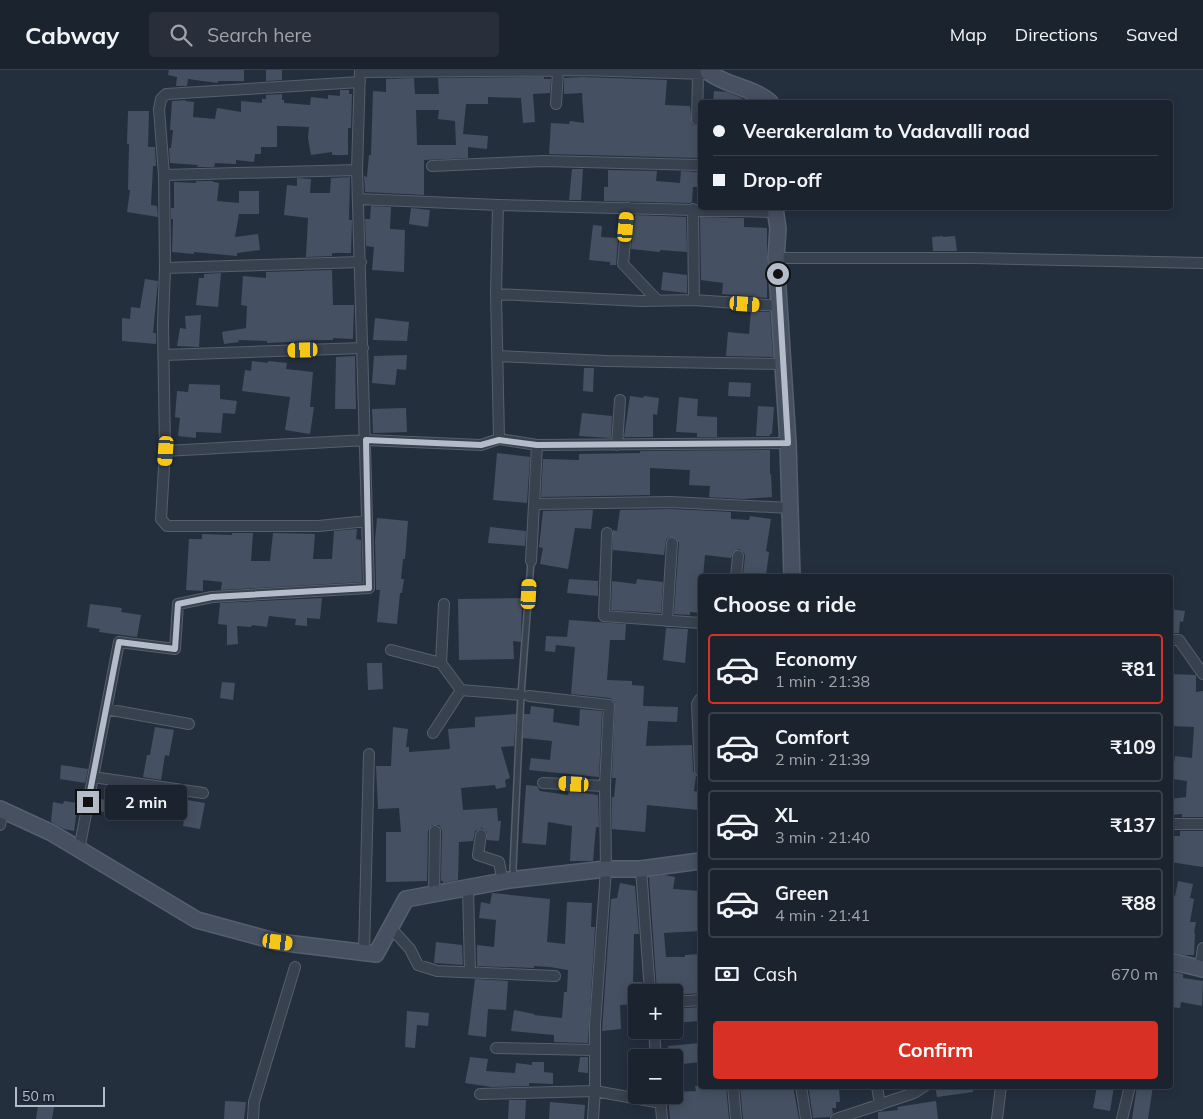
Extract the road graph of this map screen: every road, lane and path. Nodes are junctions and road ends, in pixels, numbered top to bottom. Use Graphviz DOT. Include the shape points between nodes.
graph roads {
  1 [pos="558,70"];
  2 [pos="705,72"];
  3 [pos="360,75"];
  4 [pos="700,100"];
  5 [pos="767,100"];
  6 [pos="556,104"];
  7 [pos="698,114"];
  8 [pos="697,120"];
  9 [pos="698,165"];
  10 [pos="432,166"];
  11 [pos="357,170"];
  12 [pos="164,175"];
  13 [pos="358,199"];
  14 [pos="498,205"];
  15 [pos="628,208"];
  16 [pos="692,209"];
  17 [pos="698,209"];
  18 [pos="775,210"];
  19 [pos="776,258"];
  20 [pos="361,262"];
  21 [pos="1203,263"];
  22 [pos="165,268"];
  23 [pos="496,294"];
  24 [pos="657,300"];
  25 [pos="694,300"];
  26 [pos="780,306"];
  27 [pos="363,348"];
  28 [pos="164,355"];
  29 [pos="497,356"];
  30 [pos="784,364"];
  31 [pos="620,400"];
  32 [pos="366,440"];
  33 [pos="499,440"];
  34 [pos="788,443"];
  35 [pos="537,445"];
  36 [pos="617,445"];
  37 [pos="166,451"];
  38 [pos="534,504"];
  39 [pos="791,508"];
  40 [pos="368,521"];
  41 [pos="607,533"];
  42 [pos="672,543"];
  43 [pos="738,556"];
  44 [pos="531,561"];
  45 [pos="736,574"];
  46 [pos="792,574"];
  47 [pos="444,604"];
  48 [pos="667,621"];
  49 [pos="698,623"];
  50 [pos="1173,640"];
  51 [pos="392,650"];
  52 [pos="441,663"];
  53 [pos="1203,674"];
  54 [pos="461,690"];
  55 [pos="525,696"];
  56 [pos="698,702"];
  57 [pos="106,709"];
  58 [pos="189,724"];
  59 [pos="433,733"];
  60 [pos="698,737"];
  61 [pos="369,754"];
  62 [pos="93,777"];
  63 [pos="543,783"];
  64 [pos="605,786"];
  65 [pos="203,793"];
  66 [pos="1,815"];
  67 [pos="1173,824"];
  68 [pos="1203,824"];
  69 [pos="435,831"];
  70 [pos="481,835"];
  71 [pos="79,850"];
  72 [pos="698,861"];
  73 [pos="606,869"];
  74 [pos="641,869"];
  75 [pos="509,881"];
  76 [pos="468,888"];
  77 [pos="434,894"];
  78 [pos="390,928"];
  79 [pos="1203,948"];
  80 [pos="364,952"];
  81 [pos="1173,962"];
  82 [pos="295,967"];
  83 [pos="1202,968"];
  84 [pos="470,972"];
  85 [pos="555,976"];
  86 [pos="649,984"];
  87 [pos="698,1000"];
  88 [pos="683,1001"];
  89 [pos="496,1048"];
  90 [pos="595,1050"];
  91 [pos="733,1089"];
  92 [pos="802,1089"];
  93 [pos="877,1089"];
  94 [pos="920,1089"];
  95 [pos="1001,1089"];
  96 [pos="1129,1089"];
  97 [pos="595,1091"];
  98 [pos="480,1094"];
  99 [pos="628,1095"];
  100 [pos="661,1104"];
  101 [pos="880,1105"];
  102 [pos="253,1119"];
  103 [pos="594,1119"];
  104 [pos="662,1119"];
  105 [pos="736,1119"];
  106 [pos="806,1119"];
  107 [pos="836,1119"];
  108 [pos="997,1119"];
  109 [pos="1122,1119"];
  1 -- 2 [label="street"];
  1 -- 3 [label="street"];
  1 -- 6 [label="street"];
  2 -- 4 [label="street"];
  2 -- 5 [label="street"];
  3 -- 11 [label="street"];
  3 -- 12 [label="street" via="166,94 159,109"];
  7 -- 8 [label="street"];
  9 -- 10 [label="street" via="544,161"];
  11 -- 12 [label="street"];
  11 -- 13 [label="street"];
  12 -- 22 [label="street"];
  13 -- 14 [label="street"];
  13 -- 20 [label="street"];
  14 -- 15 [label="street"];
  14 -- 23 [label="street"];
  15 -- 16 [label="street"];
  15 -- 24 [label="street" via="623,264"];
  16 -- 17 [label="street"];
  16 -- 25 [label="street"];
  18 -- 19 [label="street" via="778,229"];
  19 -- 21 [label="street"];
  19 -- 26 [label="street"];
  20 -- 22 [label="street"];
  20 -- 27 [label="street"];
  22 -- 28 [label="street"];
  23 -- 24 [label="street"];
  23 -- 29 [label="street"];
  24 -- 25 [label="street"];
  25 -- 26 [label="street"];
  26 -- 30 [label="street"];
  27 -- 28 [label="street"];
  27 -- 32 [label="street"];
  28 -- 37 [label="street"];
  29 -- 30 [label="street"];
  29 -- 33 [label="street"];
  30 -- 34 [label="street"];
  31 -- 36 [label="street"];
  32 -- 33 [label="street" via="481,445"];
  32 -- 37 [label="street"];
  32 -- 40 [label="street"];
  33 -- 35 [label="street"];
  34 -- 36 [label="street"];
  34 -- 39 [label="street"];
  35 -- 36 [label="street"];
  35 -- 38 [label="street"];
  37 -- 40 [label="street" via="161,519 166,526 319,526"];
  38 -- 39 [label="street" via="671,502"];
  38 -- 44 [label="street"];
  39 -- 46 [label="street"];
  40 -- 57 [label="street" via="369,588 212,597 178,604 175,649 119,642"];
  41 -- 48 [label="street" via="602,614 605,617"];
  42 -- 48 [label="street"];
  43 -- 45 [label="street"];
  44 -- 55 [label="lane"];
  47 -- 52 [label="street"];
  48 -- 49 [label="street"];
  50 -- 53 [label="street" via="1179,640"];
  51 -- 52 [label="street"];
  52 -- 54 [label="street"];
  54 -- 55 [label="street"];
  54 -- 59 [label="street"];
  55 -- 64 [label="street" via="609,705"];
  55 -- 75 [label="lane" via="513,868"];
  56 -- 60 [label="street"];
  57 -- 58 [label="street"];
  57 -- 62 [label="street"];
  61 -- 80 [label="street"];
  62 -- 65 [label="street"];
  62 -- 71 [label="street"];
  63 -- 64 [label="street"];
  64 -- 73 [label="street"];
  66 -- 71 [label="street" via="52,833"];
  67 -- 68 [label="street"];
  69 -- 77 [label="street"];
  70 -- 75 [label="street" via="478,854 499,862"];
  71 -- 80 [label="street" via="197,920 278,942"];
  72 -- 74 [label="street"];
  73 -- 74 [label="street"];
  73 -- 75 [label="street"];
  73 -- 90 [label="street"];
  74 -- 86 [label="street"];
  75 -- 76 [label="street"];
  76 -- 77 [label="street"];
  76 -- 84 [label="street"];
  77 -- 78 [label="street" via="406,899"];
  78 -- 80 [label="street" via="376,954"];
  78 -- 84 [label="street" via="410,949 418,965 437,971"];
  79 -- 83 [label="street"];
  81 -- 83 [label="street"];
  82 -- 102 [label="street" via="254,1102"];
  84 -- 85 [label="street"];
  87 -- 88 [label="street"];
  89 -- 90 [label="street"];
  90 -- 97 [label="street"];
  91 -- 105 [label="street"];
  92 -- 106 [label="street"];
  93 -- 101 [label="street"];
  94 -- 101 [label="street"];
  95 -- 108 [label="street"];
  96 -- 109 [label="street"];
  97 -- 98 [label="street"];
  97 -- 99 [label="street"];
  97 -- 103 [label="street"];
  100 -- 104 [label="street"];
  101 -- 107 [label="street"];
}
